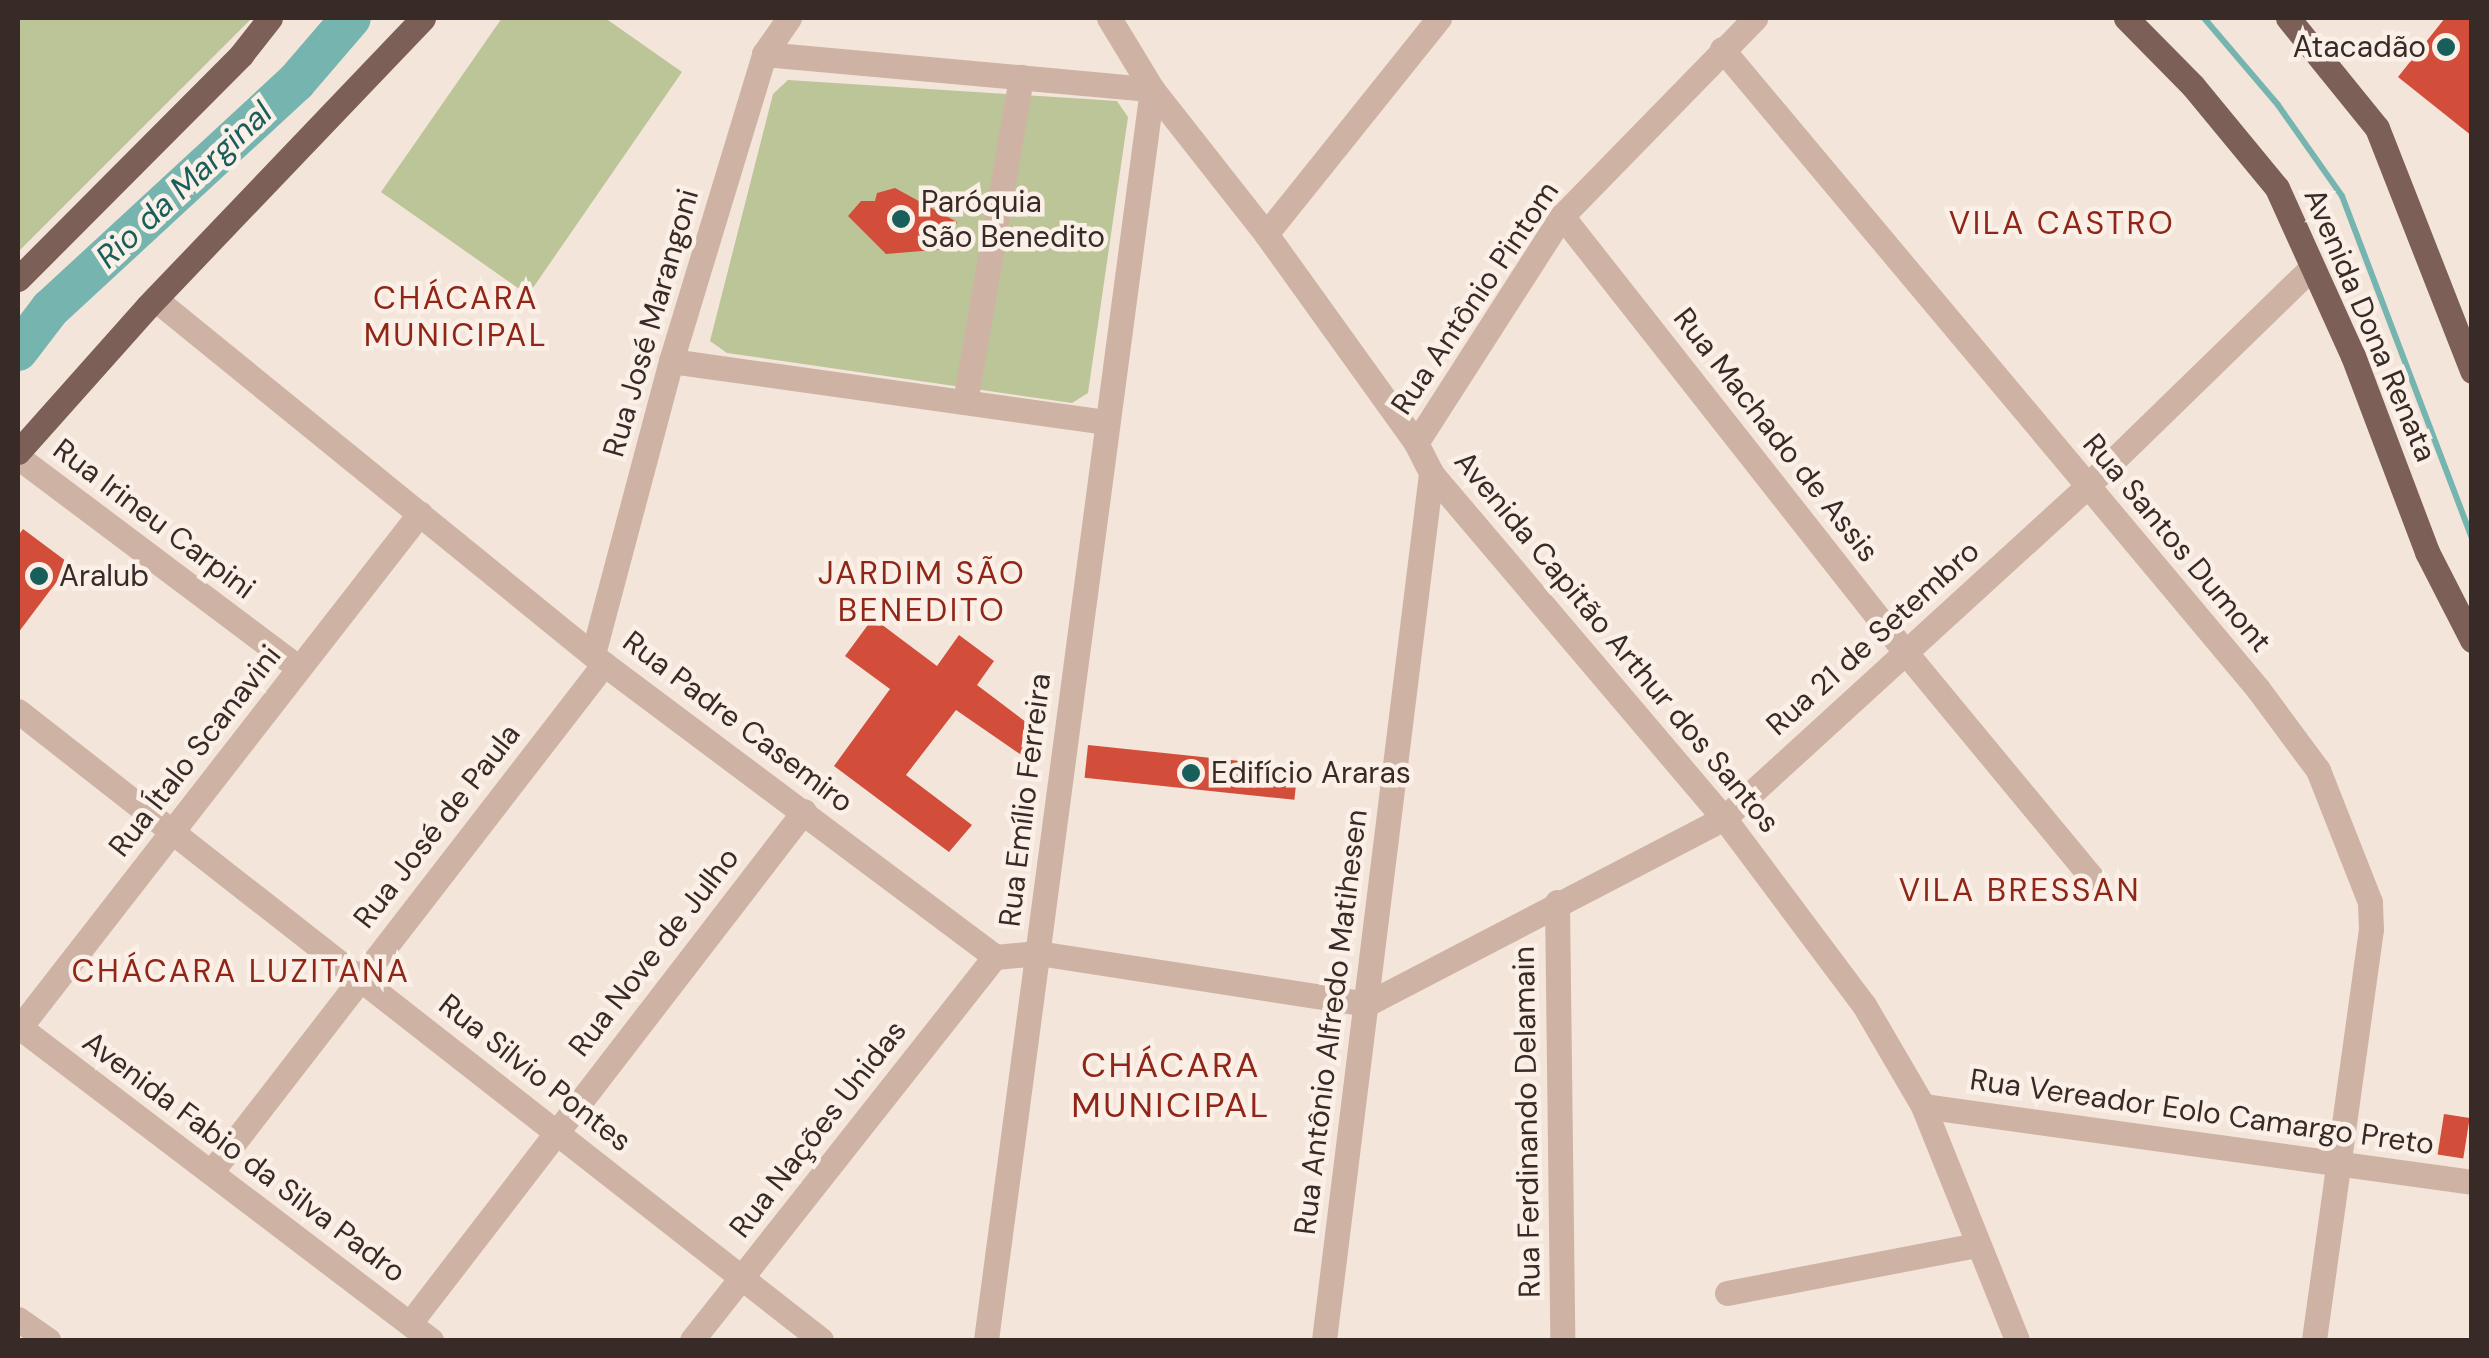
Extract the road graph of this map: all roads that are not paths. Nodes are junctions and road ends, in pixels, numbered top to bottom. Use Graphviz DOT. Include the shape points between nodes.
graph roads {
  1 [pos="270,18"];
  2 [pos="423,18"];
  3 [pos="788,18"];
  4 [pos="1109,18"];
  5 [pos="1439,18"];
  6 [pos="1755,18"];
  7 [pos="2126,18"];
  8 [pos="2288,18"];
  9 [pos="1722,49"];
  10 [pos="764,54"];
  11 [pos="1020,77"];
  12 [pos="1152,90"];
  13 [pos="1562,216"];
  14 [pos="1266,234"];
  15 [pos="2312,268"];
  16 [pos="18,279"];
  17 [pos="154,300"];
  18 [pos="671,362"];
  19 [pos="2472,372"];
  20 [pos="965,402"];
  21 [pos="1107,422"];
  22 [pos="1416,443"];
  23 [pos="18,455"];
  24 [pos="1431,473"];
  25 [pos="2087,486"];
  26 [pos="420,513"];
  27 [pos="2472,640"];
  28 [pos="1906,653"];
  29 [pos="598,659"];
  30 [pos="299,668"];
  31 [pos="18,711"];
  32 [pos="804,811"];
  33 [pos="1724,818"];
  34 [pos="173,834"];
  35 [pos="2092,878"];
  36 [pos="1557,902"];
  37 [pos="1038,953"];
  38 [pos="995,956"];
  39 [pos="361,976"];
  40 [pos="1367,1004"];
  41 [pos="18,1027"];
  42 [pos="1923,1106"];
  43 [pos="557,1131"];
  44 [pos="2341,1164"];
  45 [pos="212,1171"];
  46 [pos="2472,1182"];
  47 [pos="1976,1245"];
  48 [pos="742,1278"];
  49 [pos="1727,1293"];
  50 [pos="18,1319"];
  51 [pos="410,1324"];
  52 [pos="48,1340"];
  53 [pos="431,1340"];
  54 [pos="692,1340"];
  55 [pos="821,1340"];
  56 [pos="986,1340"];
  57 [pos="1324,1340"];
  58 [pos="1562,1340"];
  59 [pos="2017,1340"];
  60 [pos="2314,1340"];
  1 -- 16 [label="main road" via="242,55"];
  2 -- 17 [label="main road"];
  3 -- 10 [label="street, Rua José Marangoni"];
  4 -- 12 [label="street, Avenida Capitão Arthur dos Santos"];
  5 -- 14 [label="street"];
  6 -- 9 [label="street, Rua Antônio Pintom"];
  7 -- 15 [label="main road, Avenida Dona Renata" via="2277,188"];
  8 -- 19 [label="main road" via="2376,128"];
  9 -- 13 [label="street, Rua Antônio Pintom"];
  9 -- 25 [label="street, Rua Santos Dumont"];
  10 -- 11 [label="street"];
  10 -- 18 [label="street, Rua José Marangoni"];
  11 -- 12 [label="street"];
  11 -- 20 [label="street"];
  12 -- 14 [label="street, Avenida Capitão Arthur dos Santos"];
  12 -- 21 [label="street, Rua Emílio Ferreira"];
  13 -- 22 [label="street, Rua Antônio Pintom"];
  13 -- 28 [label="street, Rua Machado de Assis"];
  14 -- 22 [label="street, Avenida Capitão Arthur dos Santos"];
  15 -- 25 [label="street, Rua 21 de Setembro"];
  15 -- 27 [label="main road, Avenida Dona Renata" via="2427,552"];
  17 -- 23 [label="main road"];
  17 -- 26 [label="street, Rua Padre Casemiro"];
  18 -- 20 [label="street"];
  18 -- 29 [label="street, Rua José Marangoni"];
  20 -- 21 [label="street"];
  21 -- 37 [label="street, Rua Emílio Ferreira"];
  22 -- 24 [label="street, Avenida Capitão Arthur dos Santos"];
  23 -- 30 [label="street, Rua Irineu Carpini"];
  24 -- 33 [label="street, Avenida Capitão Arthur dos Santos"];
  24 -- 40 [label="street, Rua Antônio Alfredo Matihesen"];
  25 -- 28 [label="street, Rua 21 de Setembro"];
  25 -- 44 [label="street, Rua Santos Dumont" via="2318,770 2370,902"];
  26 -- 29 [label="street, Rua Padre Casemiro"];
  26 -- 30 [label="street, Rua Ítalo Scanavini"];
  28 -- 33 [label="street, Rua 21 de Setembro"];
  28 -- 35 [label="street, Rua Machado de Assis"];
  29 -- 32 [label="street, Rua Padre Casemiro"];
  29 -- 39 [label="street, Rua José de Paula"];
  30 -- 34 [label="street, Rua Ítalo Scanavini"];
  31 -- 34 [label="street, Rua Silvio Pontes"];
  32 -- 38 [label="street, Rua Padre Casemiro"];
  32 -- 43 [label="street, Rua Nove de Julho"];
  33 -- 36 [label="street, Rua 21 de Setembro"];
  33 -- 42 [label="street, Avenida Capitão Arthur dos Santos" via="1864,1005"];
  34 -- 39 [label="street, Rua Silvio Pontes"];
  34 -- 41 [label="street, Rua Ítalo Scanavini"];
  36 -- 40 [label="street, Rua 21 de Setembro"];
  36 -- 58 [label="street, Rua Ferdinando Delamain"];
  37 -- 38 [label="street"];
  37 -- 40 [label="street"];
  37 -- 56 [label="street, Rua Emílio Ferreira"];
  38 -- 48 [label="street, Rua Nações Unidas"];
  39 -- 43 [label="street, Rua Silvio Pontes"];
  39 -- 45 [label="street, Rua José de Paula"];
  40 -- 57 [label="street, Rua Antônio Alfredo Matihesen"];
  41 -- 45 [label="street, Avenida Fabio da Silva Padro"];
  42 -- 44 [label="street, Rua Vereador Eolo Camargo Preto"];
  42 -- 47 [label="street, Avenida Capitão Arthur dos Santos"];
  43 -- 48 [label="street, Rua Silvio Pontes"];
  43 -- 51 [label="street, Rua Nove de Julho"];
  44 -- 46 [label="street, Rua Vereador Eolo Camargo Preto"];
  44 -- 60 [label="street, Rua Santos Dumont"];
  45 -- 51 [label="street, Avenida Fabio da Silva Padro"];
  47 -- 49 [label="street"];
  47 -- 59 [label="street, Avenida Capitão Arthur dos Santos"];
  48 -- 54 [label="street, Rua Nações Unidas"];
  48 -- 55 [label="street, Rua Silvio Pontes"];
  50 -- 52 [label="street"];
  51 -- 53 [label="street, Avenida Fabio da Silva Padro"];
}
